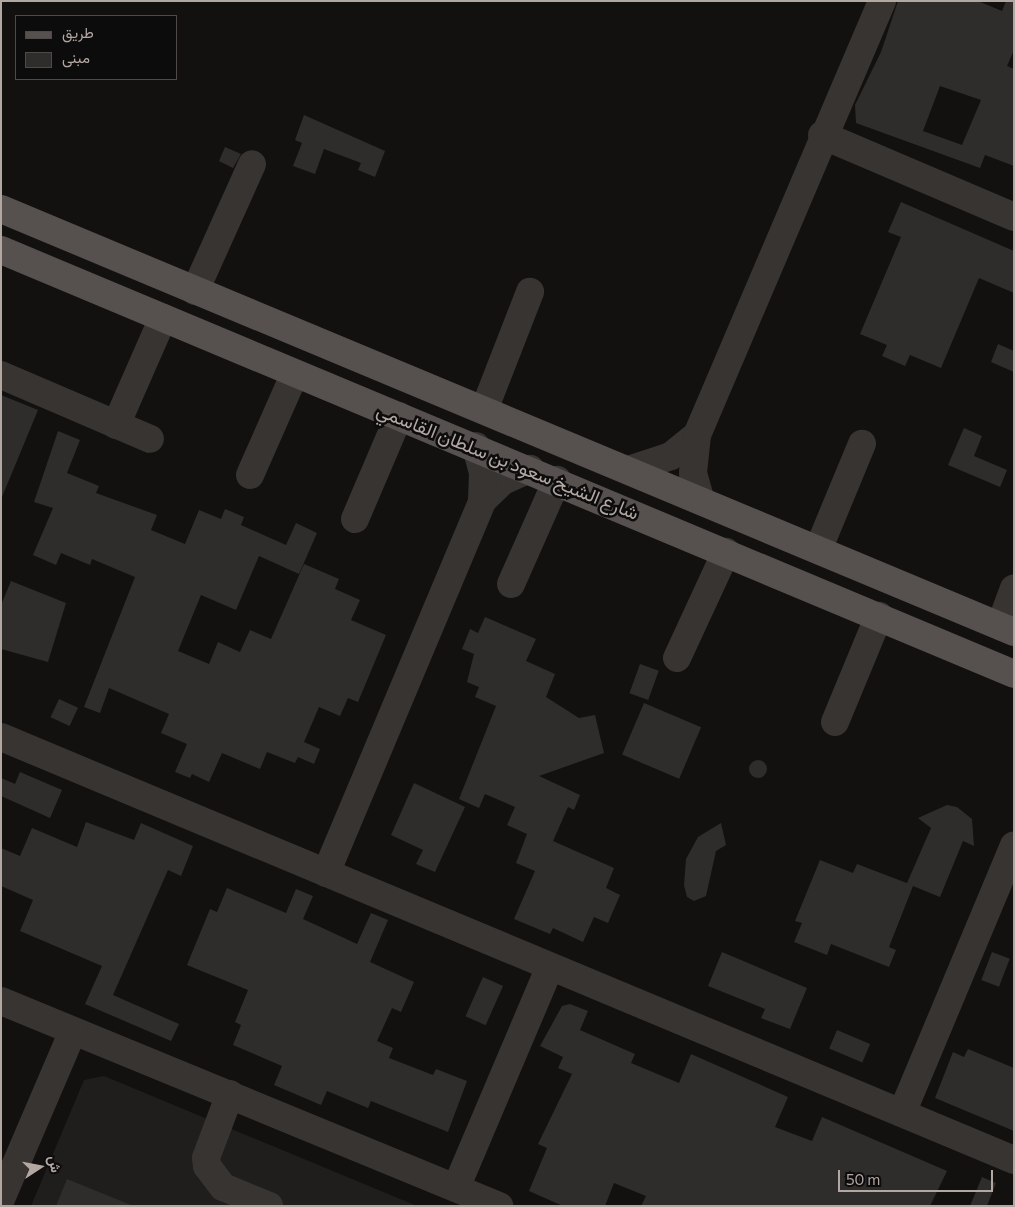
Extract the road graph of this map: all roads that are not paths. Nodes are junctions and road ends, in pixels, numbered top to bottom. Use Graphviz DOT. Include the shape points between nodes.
graph roads {
  1 [pos="882,1"];
  2 [pos="822,135"];
  3 [pos="252,164"];
  4 [pos="1,209"];
  5 [pos="1014,217"];
  6 [pos="1,250"];
  7 [pos="117,256"];
  8 [pos="69,279"];
  9 [pos="195,291"];
  10 [pos="530,292"];
  11 [pos="163,318"];
  12 [pos="295,373"];
  13 [pos="1,375"];
  14 [pos="484,410"];
  15 [pos="399,416"];
  16 [pos="116,425"];
  17 [pos="697,435"];
  18 [pos="150,439"];
  19 [pos="862,444"];
  20 [pos="476,446"];
  21 [pos="530,469"];
  22 [pos="628,470"];
  23 [pos="250,475"];
  24 [pos="557,480"];
  25 [pos="482,501"];
  26 [pos="702,501"];
  27 [pos="355,519"];
  28 [pos="818,550"];
  29 [pos="726,552"];
  30 [pos="511,584"];
  31 [pos="1014,588"];
  32 [pos="879,616"];
  33 [pos="1007,629"];
  34 [pos="678,658"];
  35 [pos="1014,674"];
  36 [pos="835,722"];
  37 [pos="1,737"];
  38 [pos="1014,845"];
  39 [pos="326,873"];
  40 [pos="550,967"];
  41 [pos="1,1001"];
  42 [pos="73,1031"];
  43 [pos="230,1094"];
  44 [pos="902,1113"];
  45 [pos="1014,1160"];
  46 [pos="456,1188"];
  47 [pos="1,1199"];
  48 [pos="268,1206"];
  49 [pos="499,1206"];
  1 -- 2 [label="street"];
  2 -- 5 [label="street"];
  2 -- 17 [label="street"];
  3 -- 9 [label="street"];
  4 -- 7 [label="main road, شارع الشيخ سعود بن سلطان القاسمي"];
  6 -- 8 [label="main road, شارع الشيخ سعود بن سلطان القاسمي"];
  7 -- 8 [label="main road" via="85,255 77,260"];
  7 -- 9 [label="main road, شارع الشيخ سعود بن سلطان القاسمي"];
  8 -- 11 [label="main road, شارع الشيخ سعود بن سلطان القاسمي"];
  9 -- 14 [label="main road, شارع الشيخ سعود بن سلطان القاسمي"];
  10 -- 14 [label="street"];
  11 -- 12 [label="main road, شارع الشيخ سعود بن سلطان القاسمي"];
  11 -- 16 [label="street"];
  12 -- 15 [label="main road, شارع الشيخ سعود بن سلطان القاسمي"];
  12 -- 23 [label="street"];
  13 -- 16 [label="street"];
  14 -- 22 [label="main road, شارع الشيخ سعود بن سلطان القاسمي"];
  15 -- 20 [label="main road, شارع الشيخ سعود بن سلطان القاسمي"];
  15 -- 27 [label="street"];
  16 -- 18 [label="street"];
  17 -- 22 [label="street" via="671,456"];
  17 -- 26 [label="street" via="692,473"];
  19 -- 28 [label="street"];
  20 -- 21 [label="main road, شارع الشيخ سعود بن سلطان القاسمي"];
  20 -- 25 [label="street" via="483,473"];
  21 -- 24 [label="main road, شارع الشيخ سعود بن سلطان القاسمي"];
  21 -- 25 [label="street" via="503,481"];
  22 -- 26 [label="main road, شارع الشيخ سعود بن سلطان القاسمي"];
  24 -- 29 [label="main road, شارع الشيخ سعود بن سلطان القاسمي"];
  24 -- 30 [label="street"];
  25 -- 39 [label="street"];
  26 -- 28 [label="main road, شارع الشيخ سعود بن سلطان القاسمي"];
  28 -- 33 [label="main road, شارع الشيخ سعود بن سلطان القاسمي"];
  29 -- 32 [label="main road, شارع الشيخ سعود بن سلطان القاسمي"];
  29 -- 34 [label="street"];
  31 -- 33 [label="street"];
  32 -- 35 [label="main road, شارع الشيخ سعود بن سلطان القاسمي"];
  32 -- 36 [label="street"];
  37 -- 39 [label="street"];
  38 -- 44 [label="street"];
  39 -- 40 [label="street"];
  40 -- 44 [label="street"];
  40 -- 46 [label="street"];
  41 -- 42 [label="street"];
  42 -- 43 [label="street"];
  42 -- 47 [label="street"];
  43 -- 46 [label="street"];
  43 -- 48 [label="street" via="206,1158 207,1166 223,1187"];
  44 -- 45 [label="street"];
  46 -- 49 [label="street"];
}
